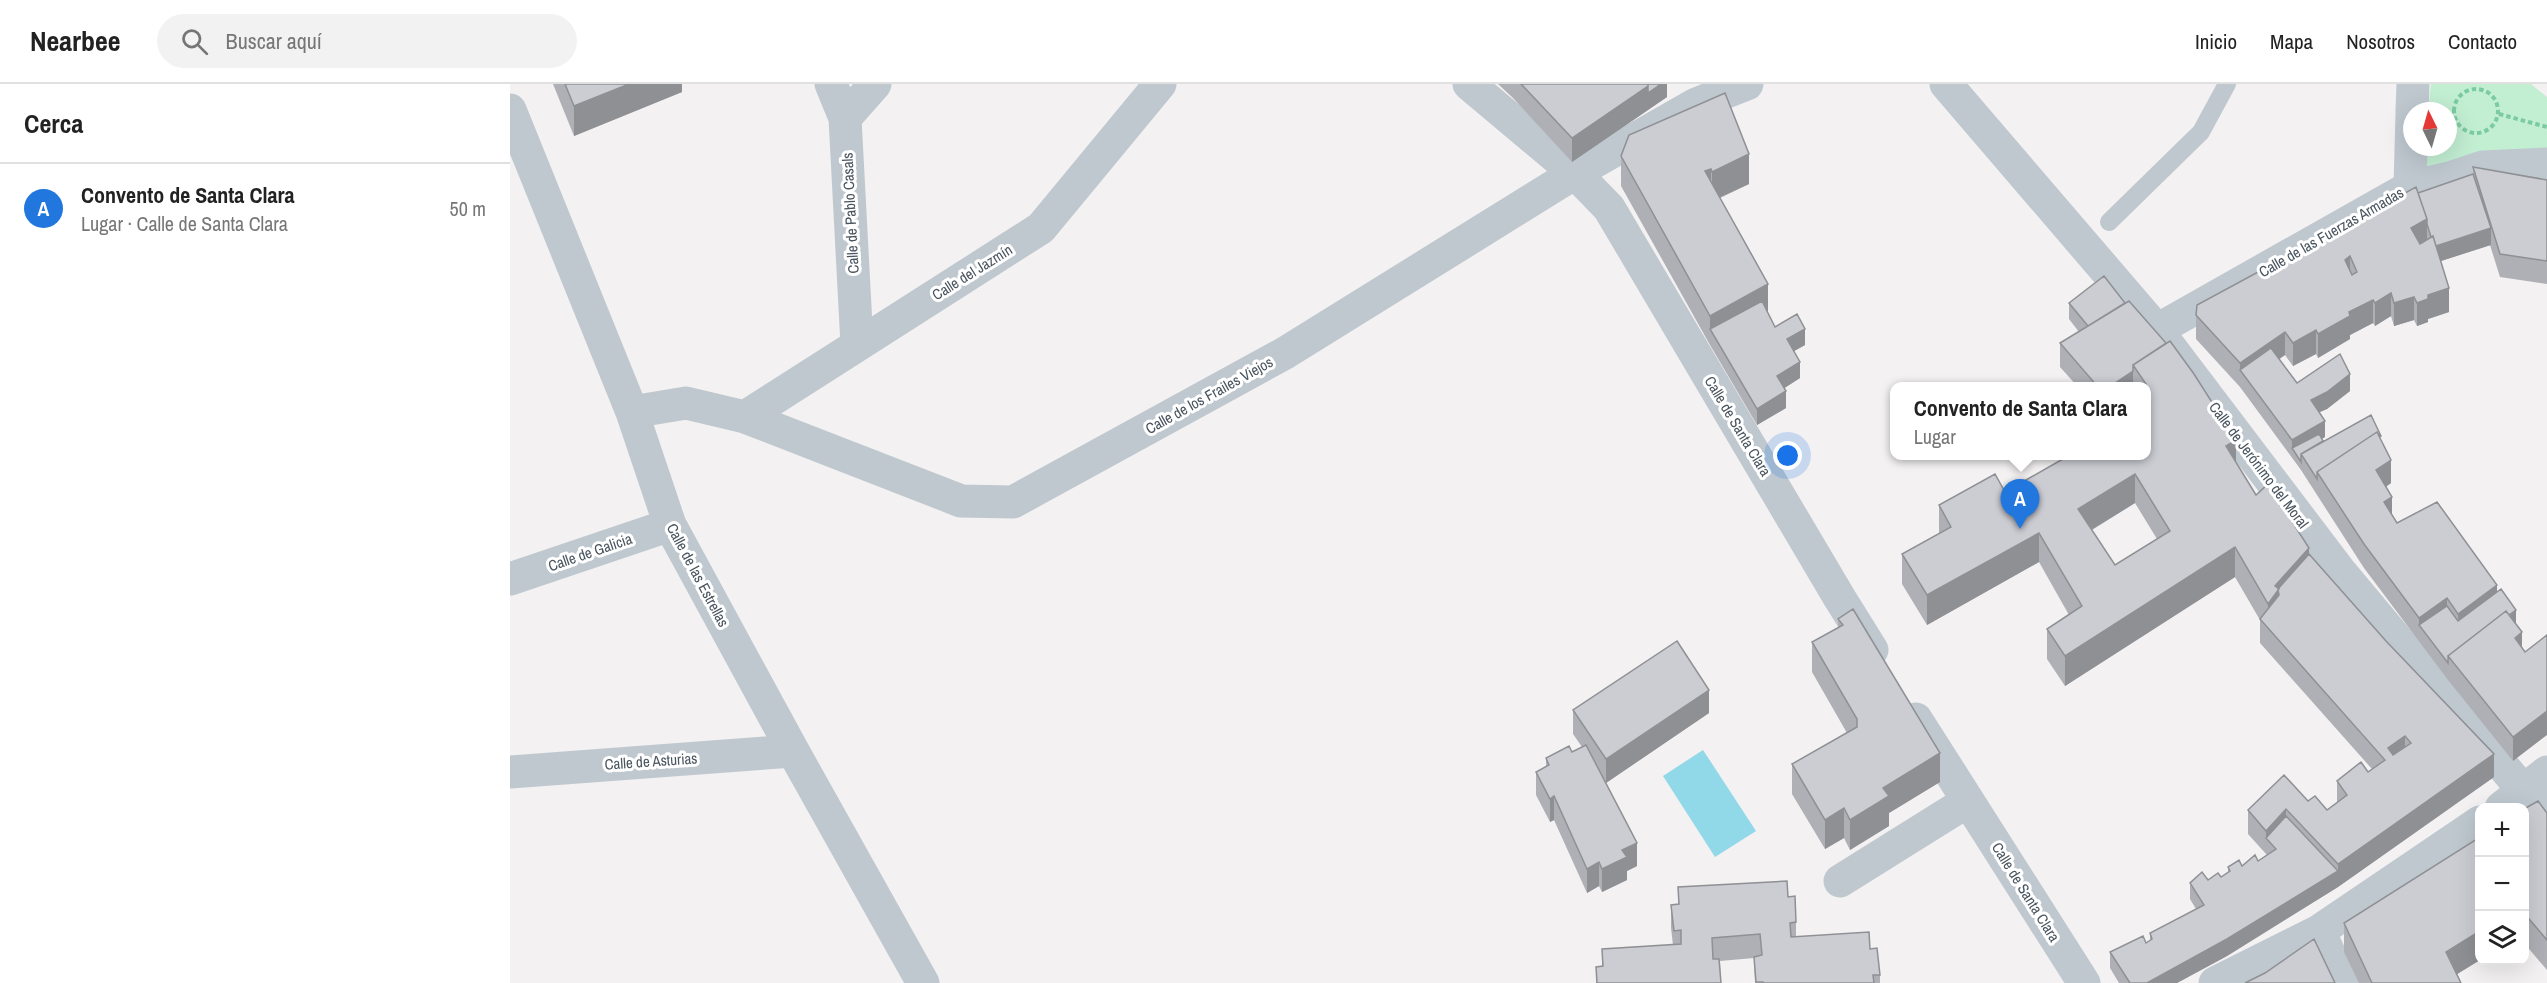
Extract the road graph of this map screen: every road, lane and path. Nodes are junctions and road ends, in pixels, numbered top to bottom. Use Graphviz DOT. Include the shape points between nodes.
graph roads {
  1 [pos="831,84"];
  2 [pos="875,84"];
  3 [pos="1160,84"];
  4 [pos="1469,84"];
  5 [pos="1748,84"];
  6 [pos="1946,84"];
  7 [pos="2227,84"];
  8 [pos="2413,84"];
  9 [pos="2473,86"];
  10 [pos="2412,102"];
  11 [pos="510,110"];
  12 [pos="2499,114"];
  13 [pos="845,118"];
  14 [pos="2547,127"];
  15 [pos="2411,156"];
  16 [pos="2547,164"];
  17 [pos="1575,173"];
  18 [pos="2410,187"];
  19 [pos="2109,222"];
  20 [pos="2157,330"];
  21 [pos="857,345"];
  22 [pos="632,412"];
  23 [pos="745,417"];
  24 [pos="670,525"];
  25 [pos="510,579"];
  26 [pos="793,751"];
  27 [pos="510,772"];
  28 [pos="2524,790"];
  29 [pos="1968,801"];
  30 [pos="2547,819"];
  31 [pos="2475,825"];
  32 [pos="1840,881"];
  33 [pos="2319,931"];
  34 [pos="923,983"];
  35 [pos="2084,983"];
  36 [pos="2215,983"];
  37 [pos="2343,983"];
  1 -- 13 [label="street, Calle de Pablo Casals"];
  2 -- 13 [label="street"];
  3 -- 21 [label="street, Calle del Jazmín" via="1041,228"];
  4 -- 17 [label="street, Calle de Santa Clara"];
  5 -- 17 [label="street, Calle de los Frailes Viejos" via="1696,104"];
  6 -- 20 [label="street, Calle de Jerónimo del Moral"];
  7 -- 19 [label="lane" via="2200,132"];
  8 -- 10 [label="street"];
  9 -- 12 [label="path" via="2493,95"];
  9 -- 12 [label="path" via="2458,98 2454,115 2464,131 2476,134 2494,127"];
  11 -- 22 [label="street, Calle de las Estrellas"];
  12 -- 14 [label="path"];
  13 -- 21 [label="street, Calle de Pablo Casals"];
  15 -- 18 [label="street"];
  16 -- 18 [label="street, Calle de las Fuerzas Armadas" via="2483,167"];
  17 -- 23 [label="street, Calle de los Frailes Viejos" via="1285,353 1013,502 961,501"];
  17 -- 29 [label="street, Calle de Santa Clara" via="1609,208 1839,597"];
  18 -- 20 [label="street, Calle de las Fuerzas Armadas"];
  20 -- 28 [label="street, Calle de Jerónimo del Moral" via="2339,570"];
  21 -- 23 [label="street, Calle del Jazmín"];
  22 -- 23 [label="street, Calle de los Frailes Viejos" via="686,403"];
  22 -- 24 [label="street, Calle de las Estrellas"];
  24 -- 25 [label="street, Calle de Galicia"];
  24 -- 26 [label="street, Calle de las Estrellas"];
  26 -- 27 [label="street, Calle de Asturias"];
  26 -- 34 [label="street, Calle de las Estrellas"];
  28 -- 30 [label="street, Calle de Jerónimo del Moral"];
  29 -- 32 [label="street"];
  29 -- 35 [label="street, Calle de Santa Clara"];
  31 -- 33 [label="street"];
  33 -- 36 [label="street"];
  33 -- 37 [label="street"];
}
